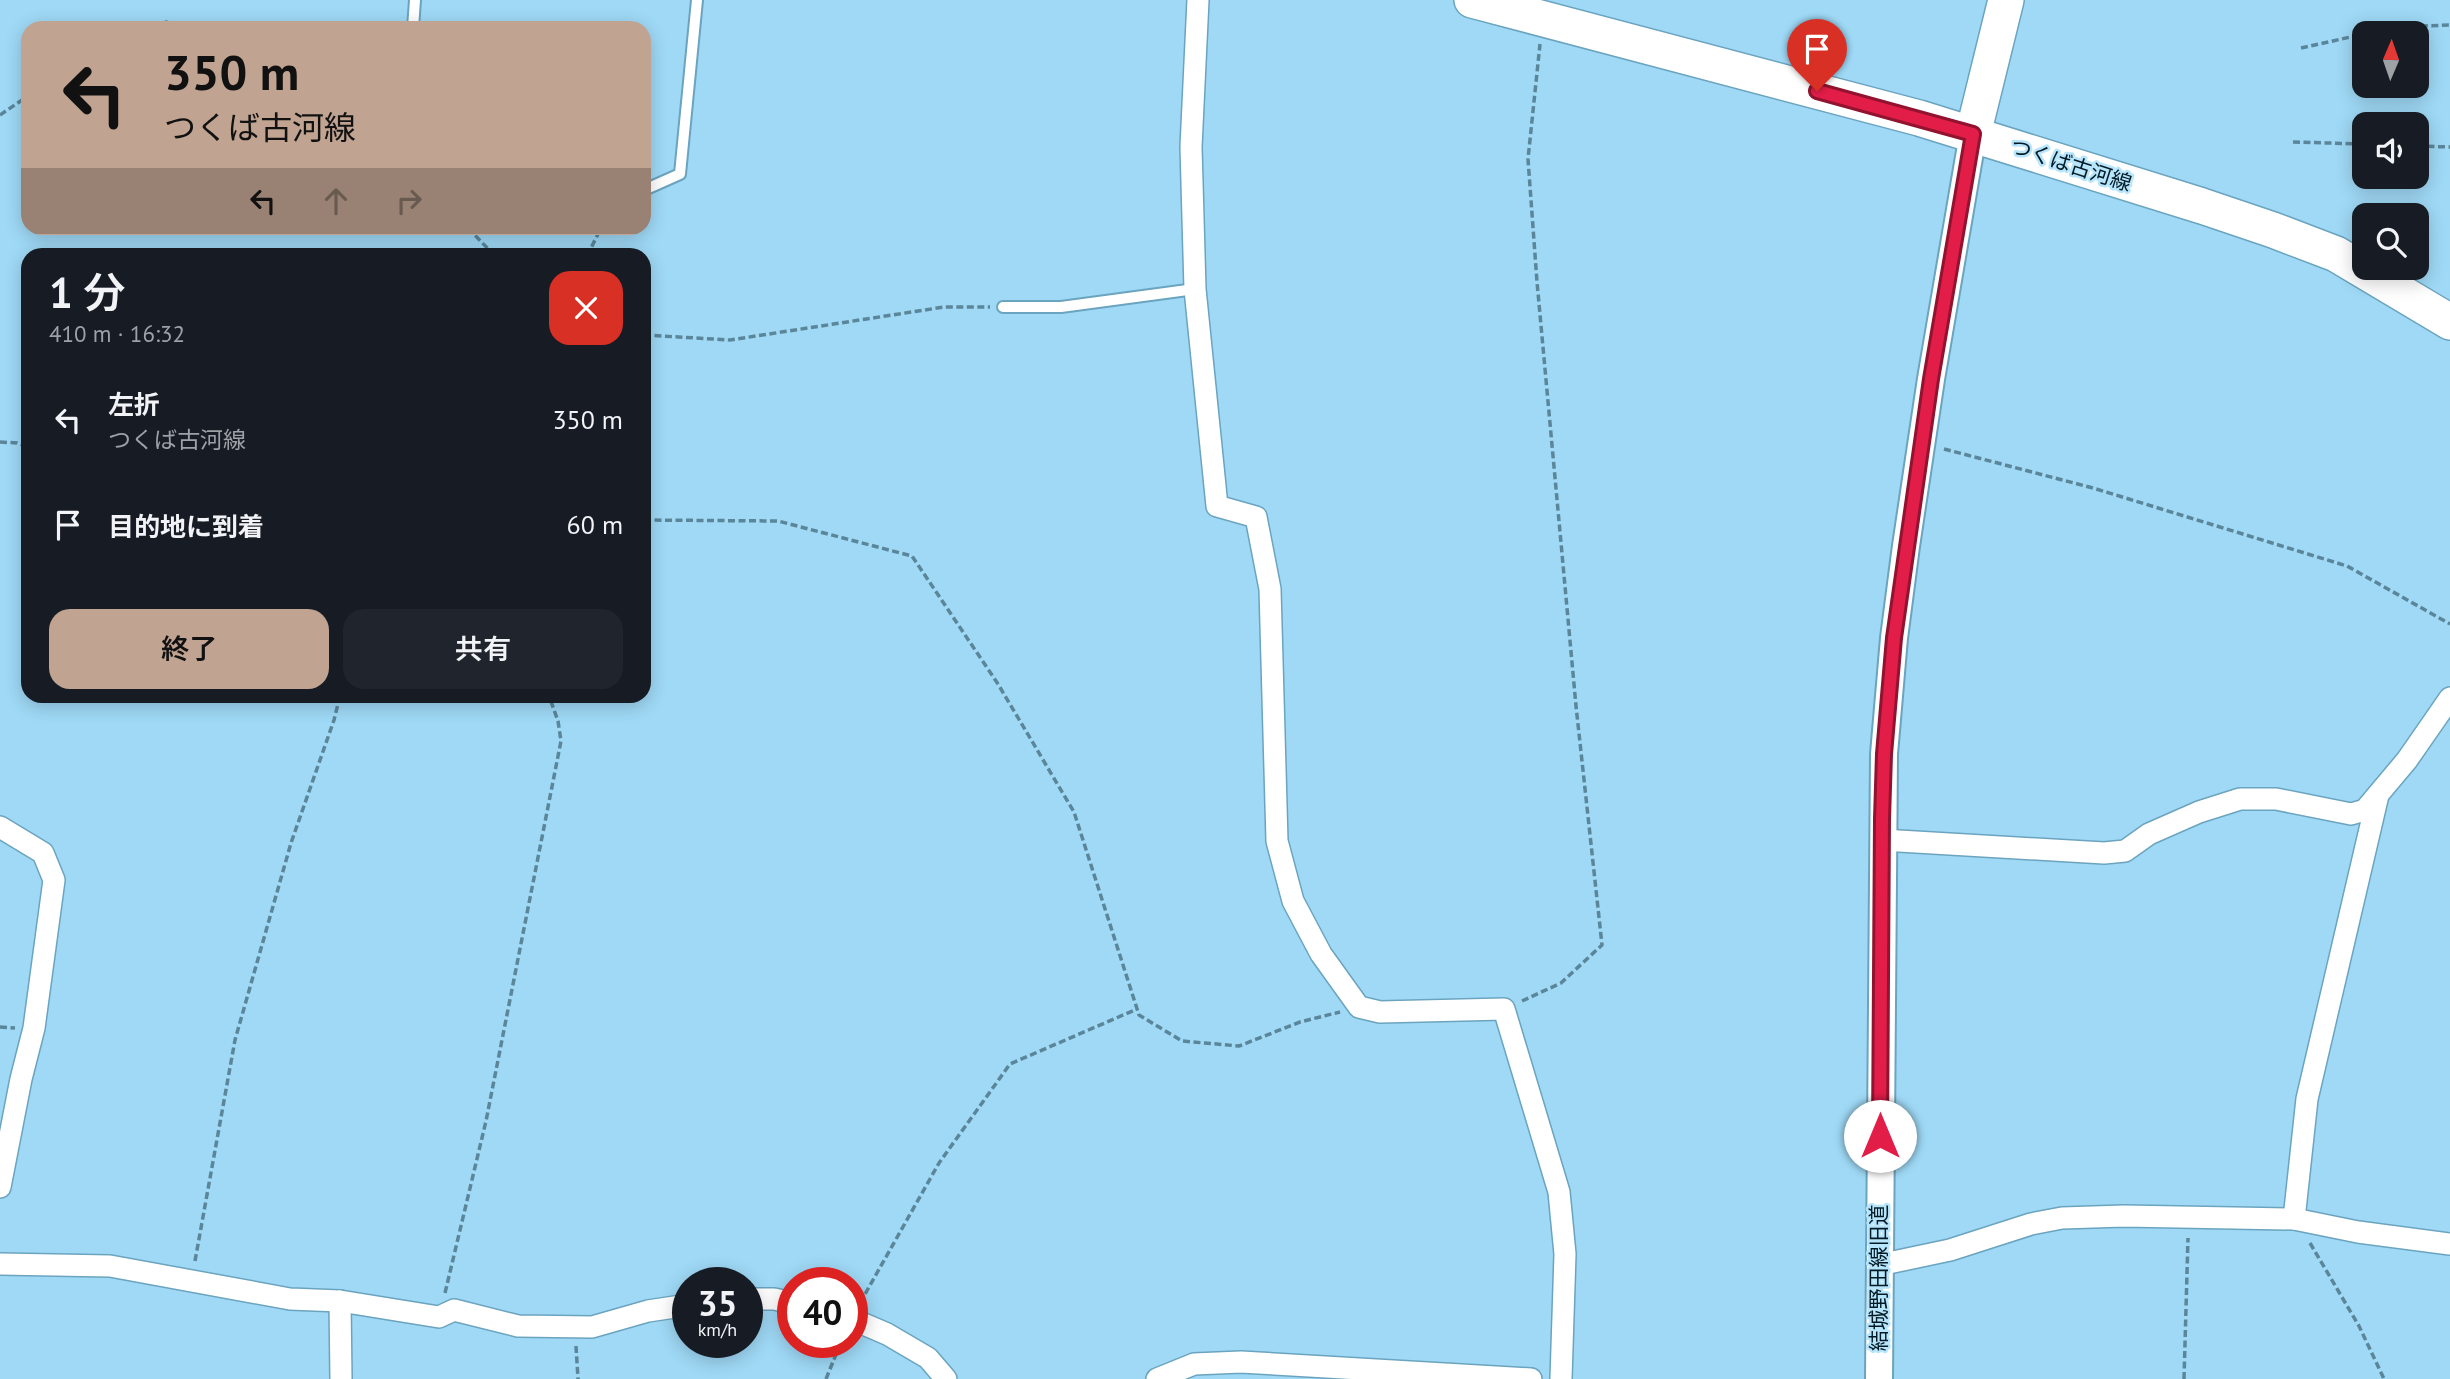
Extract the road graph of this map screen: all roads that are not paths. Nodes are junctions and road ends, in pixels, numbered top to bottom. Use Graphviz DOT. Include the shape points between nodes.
graph roads {
  1 [pos="415,0"];
  2 [pos="697,0"];
  3 [pos="1198,0"];
  4 [pos="1472,0"];
  5 [pos="2006,0"];
  6 [pos="414,21"];
  7 [pos="1973,134"];
  8 [pos="651,187"];
  9 [pos="1195,289"];
  10 [pos="1003,307"];
  11 [pos="2450,322"];
  12 [pos="2450,698"];
  13 [pos="2379,793"];
  14 [pos="0,827"];
  15 [pos="1882,840"];
  16 [pos="0,1187"];
  17 [pos="2294,1219"];
  18 [pos="2450,1244"];
  19 [pos="0,1264"];
  20 [pos="1879,1265"];
  21 [pos="340,1301"];
  22 [pos="672,1307"];
  23 [pos="868,1321"];
  24 [pos="341,1379"];
  25 [pos="946,1379"];
  26 [pos="1157,1379"];
  27 [pos="1531,1379"];
  28 [pos="1561,1379"];
  29 [pos="1879,1379"];
  1 -- 6 [label="lane"];
  2 -- 8 [label="lane" via="680,174"];
  3 -- 9 [label="street" via="1191,147"];
  4 -- 7 [label="main road, つくば古河線"];
  5 -- 7 [label="main road"];
  7 -- 11 [label="main road, つくば古河線" via="2323,249"];
  7 -- 15 [label="street, 結城野田線旧道" via="1921,443 1894,638"];
  9 -- 10 [label="lane" via="1061,307"];
  9 -- 28 [label="street" via="1217,506 1256,517 1270,589 1277,841 1293,901 1321,954 1359,1007 1380,1012 1504,1009 1559,1192 1565,1254"];
  12 -- 13 [label="street"];
  13 -- 15 [label="street" via="2365,810 2351,814 2276,799 2240,799 2149,834 2125,851 2104,853"];
  13 -- 17 [label="street" via="2307,1100"];
  14 -- 16 [label="street" via="43,853 54,880 34,1028"];
  15 -- 20 [label="street, 結城野田線旧道"];
  17 -- 18 [label="street" via="2358,1233"];
  17 -- 20 [label="street" via="2062,1218"];
  19 -- 21 [label="street" via="110,1266 290,1299"];
  20 -- 29 [label="street, 結城野田線旧道"];
  21 -- 22 [label="street" via="439,1317 454,1310 518,1326 592,1326"];
  21 -- 24 [label="street"];
  23 -- 25 [label="street" via="928,1358"];
  26 -- 27 [label="street" via="1194,1364 1241,1362"];
}
